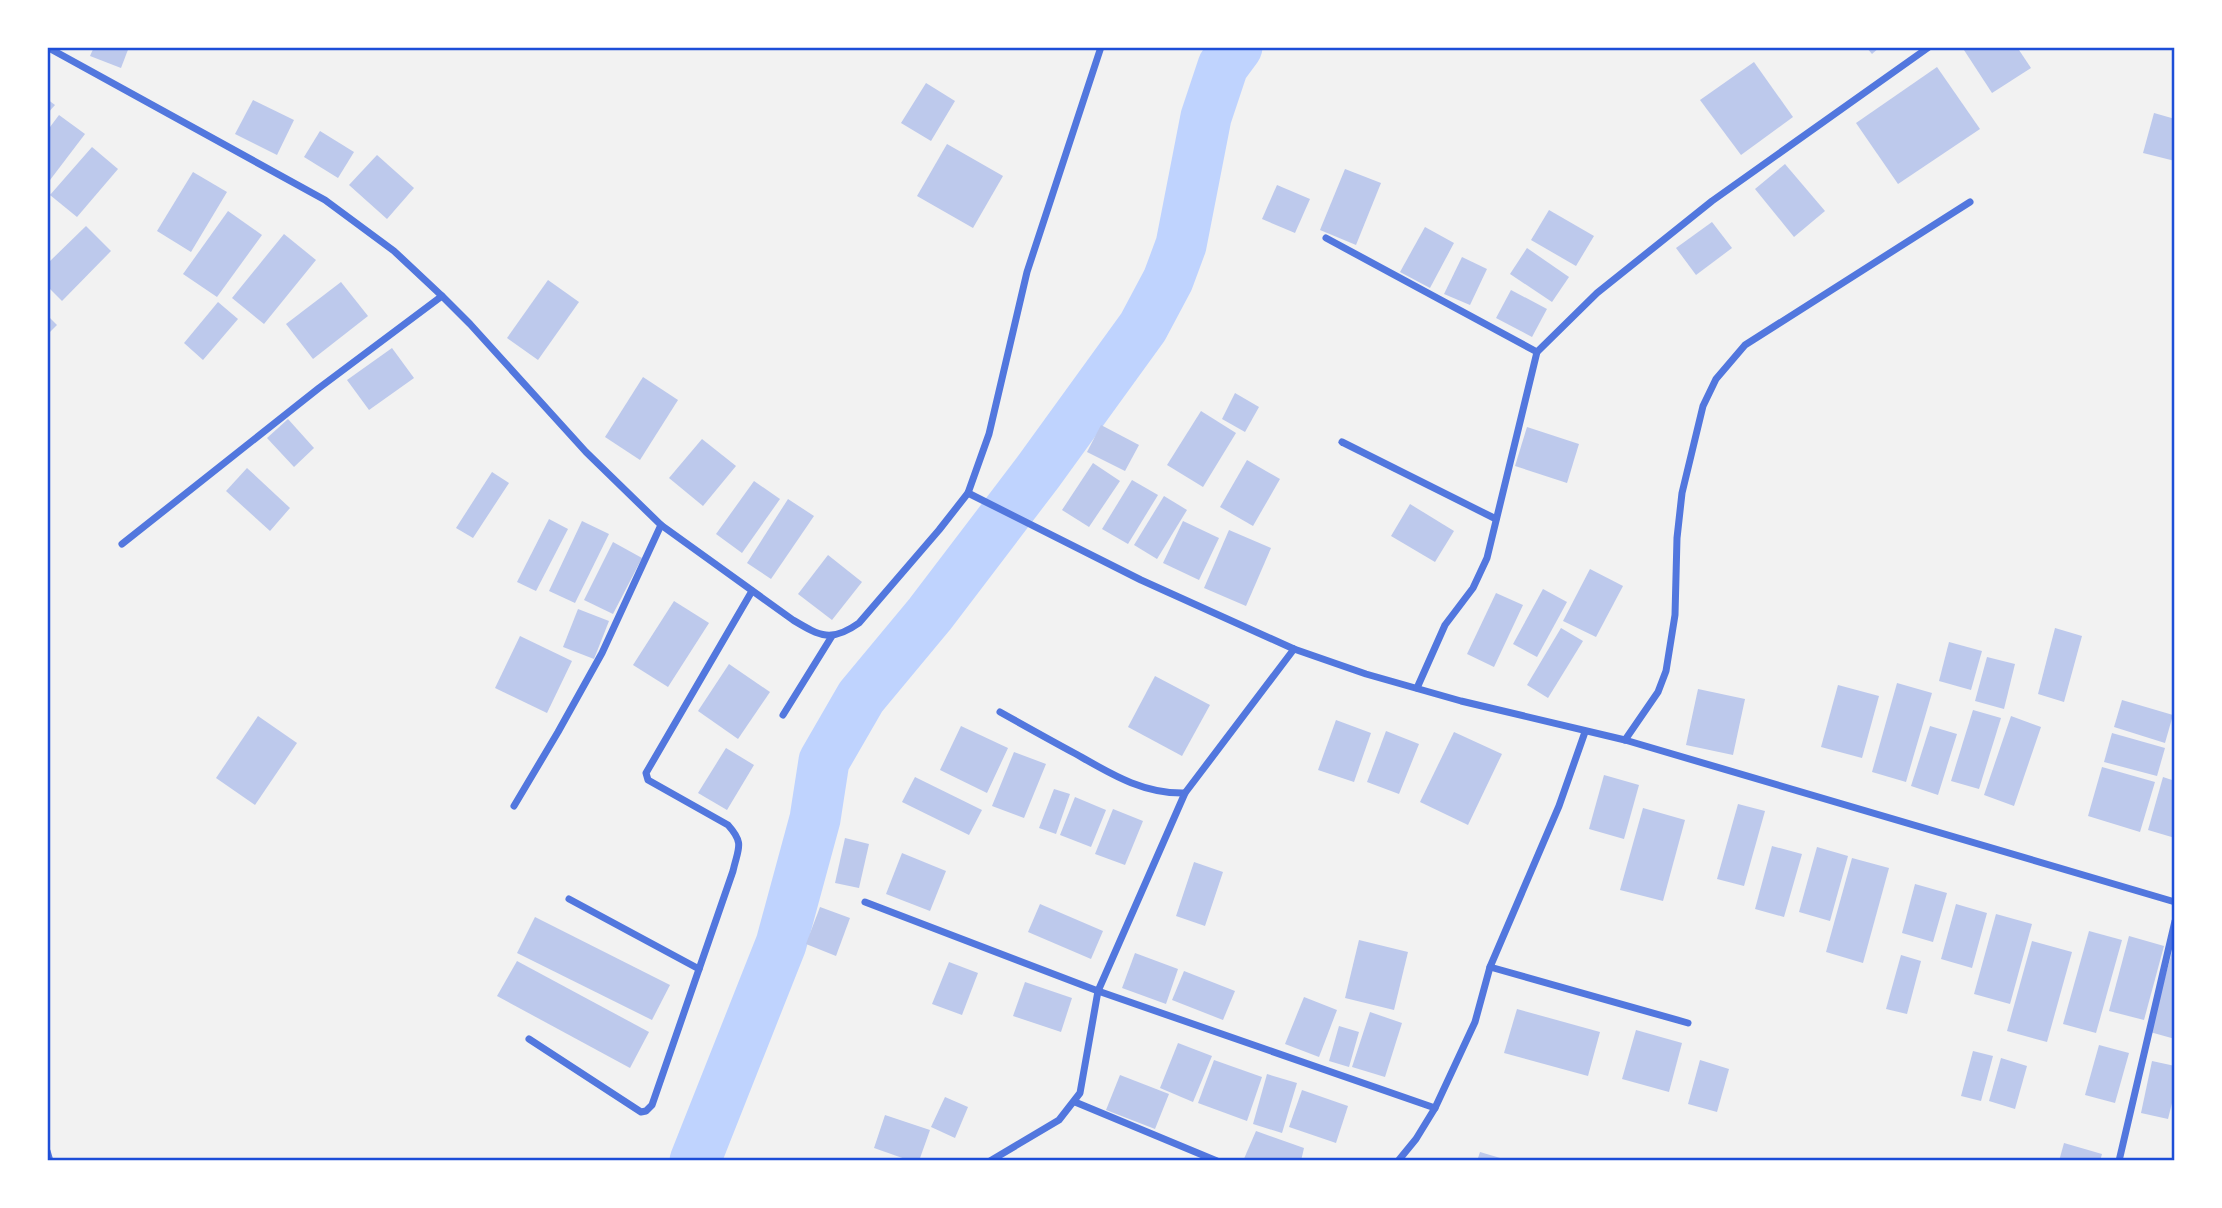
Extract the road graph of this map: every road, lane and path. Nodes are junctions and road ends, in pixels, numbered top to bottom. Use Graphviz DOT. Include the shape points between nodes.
graph roads {
  1 [pos="47,47"];
  2 [pos="1101,47"];
  3 [pos="1929,47"];
  4 [pos="1970,202"];
  5 [pos="1326,238"];
  6 [pos="442,296"];
  7 [pos="1537,352"];
  8 [pos="1342,442"];
  9 [pos="968,492"];
  10 [pos="1496,519"];
  11 [pos="661,525"];
  12 [pos="122,544"];
  13 [pos="752,590"];
  14 [pos="832,636"];
  15 [pos="1294,649"];
  16 [pos="1417,688"];
  17 [pos="1000,712"];
  18 [pos="783,715"];
  19 [pos="1585,732"];
  20 [pos="1625,740"];
  21 [pos="1185,793"];
  22 [pos="514,806"];
  23 [pos="569,899"];
  24 [pos="865,902"];
  25 [pos="2175,902"];
  26 [pos="2175,921"];
  27 [pos="1490,967"];
  28 [pos="699,969"];
  29 [pos="1098,991"];
  30 [pos="1688,1023"];
  31 [pos="529,1039"];
  32 [pos="1075,1102"];
  33 [pos="1435,1108"];
  34 [pos="47,1151"];
  35 [pos="50,1161"];
  36 [pos="990,1161"];
  37 [pos="1217,1161"];
  38 [pos="1398,1161"];
  39 [pos="2119,1161"];
  1 -- 6 [label="street" via="325,200 394,251"];
  2 -- 9 [label="street" via="1027,272 989,434"];
  3 -- 7 [label="street" via="1702,209 1597,293"];
  4 -- 20 [label="street" via="1745,345 1716,379 1703,407 1682,493 1667,671"];
  5 -- 7 [label="street"];
  6 -- 11 [label="street" via="586,452"];
  6 -- 12 [label="street"];
  7 -- 10 [label="street"];
  8 -- 10 [label="street"];
  9 -- 14 [label="street" via="859,623"];
  9 -- 15 [label="street" via="1141,580"];
  10 -- 16 [label="street" via="1480,574 1446,625"];
  11 -- 13 [label="street"];
  11 -- 22 [label="street" via="602,653"];
  13 -- 14 [label="street" via="812,632"];
  13 -- 28 [label="street" via="646,773 648,780 728,825 739,840 733,872"];
  14 -- 18 [label="street"];
  15 -- 16 [label="street"];
  15 -- 21 [label="street"];
  16 -- 19 [label="street"];
  17 -- 21 [label="street" via="1125,781 1160,792"];
  19 -- 20 [label="street"];
  19 -- 27 [label="street" via="1559,806"];
  20 -- 25 [label="street"];
  21 -- 29 [label="street"];
  23 -- 28 [label="street"];
  24 -- 29 [label="street"];
  26 -- 39 [label="street"];
  27 -- 30 [label="street"];
  27 -- 33 [label="street" via="1475,1022"];
  28 -- 31 [label="street" via="652,1105 646,1111"];
  29 -- 32 [label="street"];
  29 -- 33 [label="street"];
  32 -- 36 [label="street" via="1059,1120"];
  32 -- 37 [label="street"];
  33 -- 38 [label="street"];
  34 -- 35 [label="street"];
}
